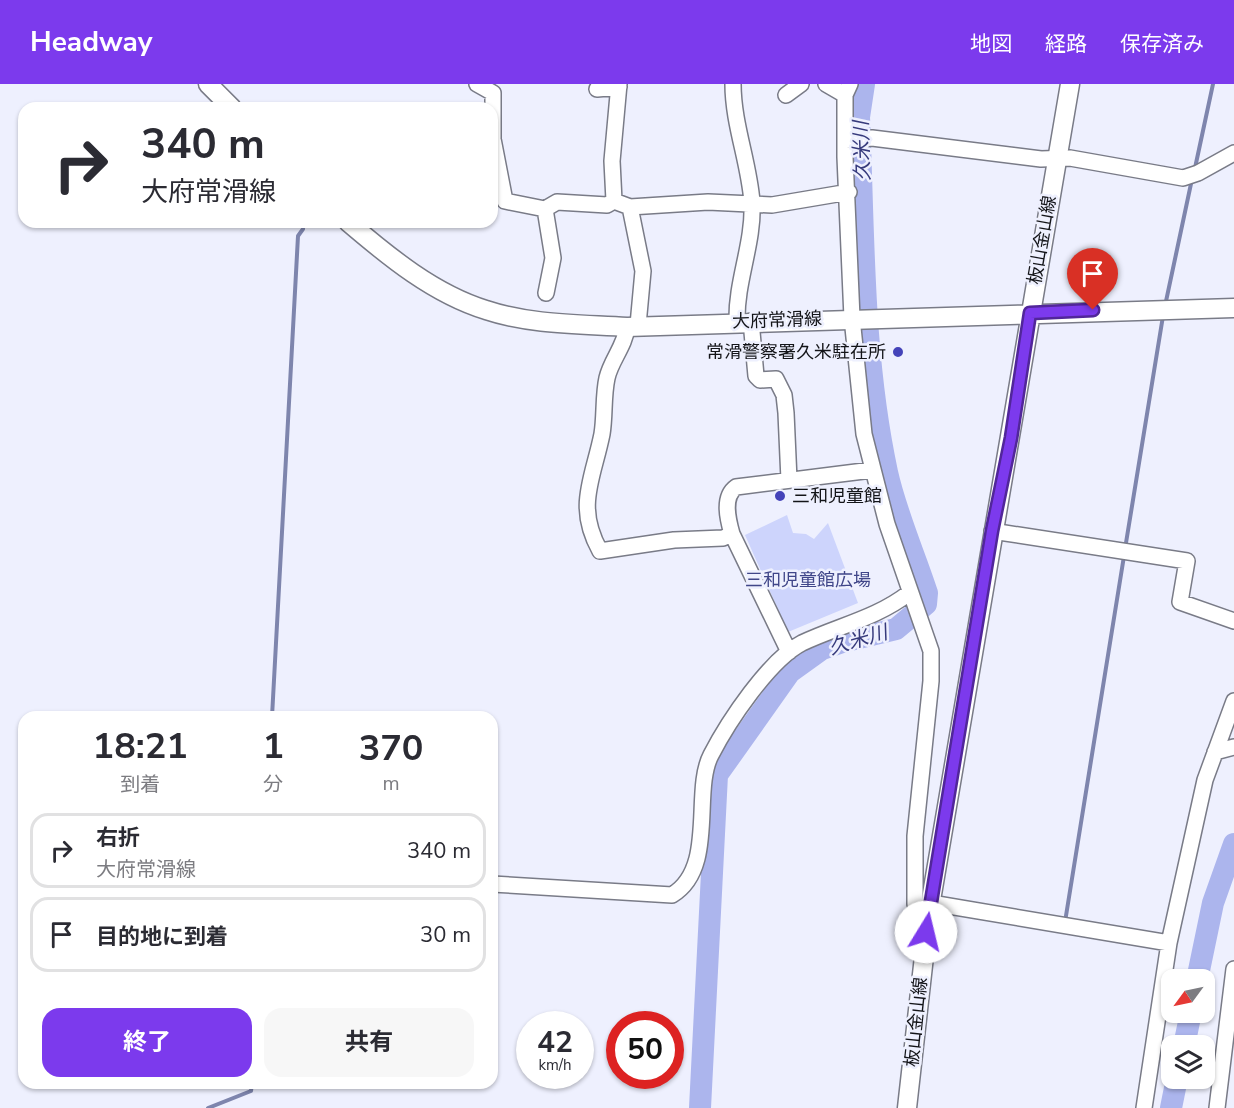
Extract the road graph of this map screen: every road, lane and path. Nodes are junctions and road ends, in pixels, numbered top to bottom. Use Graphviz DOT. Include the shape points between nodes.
graph roads {
  1 [pos="208,84"];
  2 [pos="477,84"];
  3 [pos="733,84"];
  4 [pos="801,84"];
  5 [pos="826,84"];
  6 [pos="1070,84"];
  7 [pos="619,86"];
  8 [pos="597,89"];
  9 [pos="848,90"];
  10 [pos="786,95"];
  11 [pos="226,102"];
  12 [pos="493,102"];
  13 [pos="849,140"];
  14 [pos="1234,153"];
  15 [pos="1056,158"];
  16 [pos="498,165"];
  17 [pos="849,192"];
  18 [pos="614,201"];
  19 [pos="752,205"];
  20 [pos="630,207"];
  21 [pos="545,209"];
  22 [pos="355,228"];
  23 [pos="546,293"];
  24 [pos="1234,308"];
  25 [pos="1030,313"];
  26 [pos="852,318"];
  27 [pos="744,321"];
  28 [pos="633,326"];
  29 [pos="872,470"];
  30 [pos="789,480"];
  31 [pos="992,531"];
  32 [pos="732,534"];
  33 [pos="909,593"];
  34 [pos="1234,621"];
  35 [pos="789,652"];
  36 [pos="1234,701"];
  37 [pos="1234,747"];
  38 [pos="1215,753"];
  39 [pos="498,884"];
  40 [pos="930,907"];
  41 [pos="1169,943"];
  42 [pos="1234,969"];
  43 [pos="907,1108"];
  44 [pos="1144,1108"];
  45 [pos="1217,1108"];
  1 -- 11 [label="main road"];
  2 -- 12 [label="street" via="493,93"];
  3 -- 19 [label="street" via="733,105"];
  4 -- 10 [label="street"];
  5 -- 9 [label="street"];
  6 -- 15 [label="main road, 板山金山線"];
  7 -- 8 [label="street"];
  7 -- 18 [label="street" via="612,161"];
  9 -- 13 [label="street"];
  13 -- 15 [label="street" via="872,138"];
  13 -- 17 [label="street"];
  14 -- 15 [label="street" via="1183,178"];
  15 -- 25 [label="main road, 板山金山線"];
  16 -- 21 [label="street" via="505,201"];
  17 -- 19 [label="street" via="795,203"];
  17 -- 26 [label="street"];
  18 -- 20 [label="street"];
  18 -- 21 [label="street" via="607,205 557,202"];
  19 -- 20 [label="street" via="683,202"];
  19 -- 27 [label="street" via="738,294"];
  20 -- 28 [label="street" via="643,271"];
  21 -- 23 [label="street" via="553,258"];
  22 -- 28 [label="main road, 大府常滑線" via="390,258 486,310 540,322"];
  24 -- 25 [label="main road, 大府常滑線"];
  25 -- 26 [label="main road, 大府常滑線"];
  25 -- 31 [label="main road, 板山金山線"];
  26 -- 27 [label="main road, 大府常滑線"];
  26 -- 29 [label="street" via="864,434"];
  27 -- 28 [label="main road, 大府常滑線"];
  27 -- 30 [label="street" via="756,376 760,380 776,379 784,395"];
  28 -- 32 [label="street" via="598,400 607,430 586,491 589,524 600,551"];
  29 -- 30 [label="street"];
  29 -- 33 [label="street"];
  30 -- 32 [label="street" via="732,490 728,519"];
  31 -- 34 [label="street" via="1187,561 1180,602"];
  31 -- 40 [label="main road, 板山金山線"];
  32 -- 35 [label="street"];
  33 -- 35 [label="street" via="875,615"];
  33 -- 40 [label="street" via="931,651 914,875 915,904"];
  35 -- 39 [label="street" via="774,665 727,725 708,761 701,836 691,873 681,889 672,895"];
  36 -- 38 [label="street"];
  37 -- 38 [label="street"];
  38 -- 41 [label="street" via="1205,780"];
  40 -- 41 [label="street"];
  40 -- 43 [label="main road, 板山金山線"];
  41 -- 44 [label="street"];
  42 -- 45 [label="street"];
}
